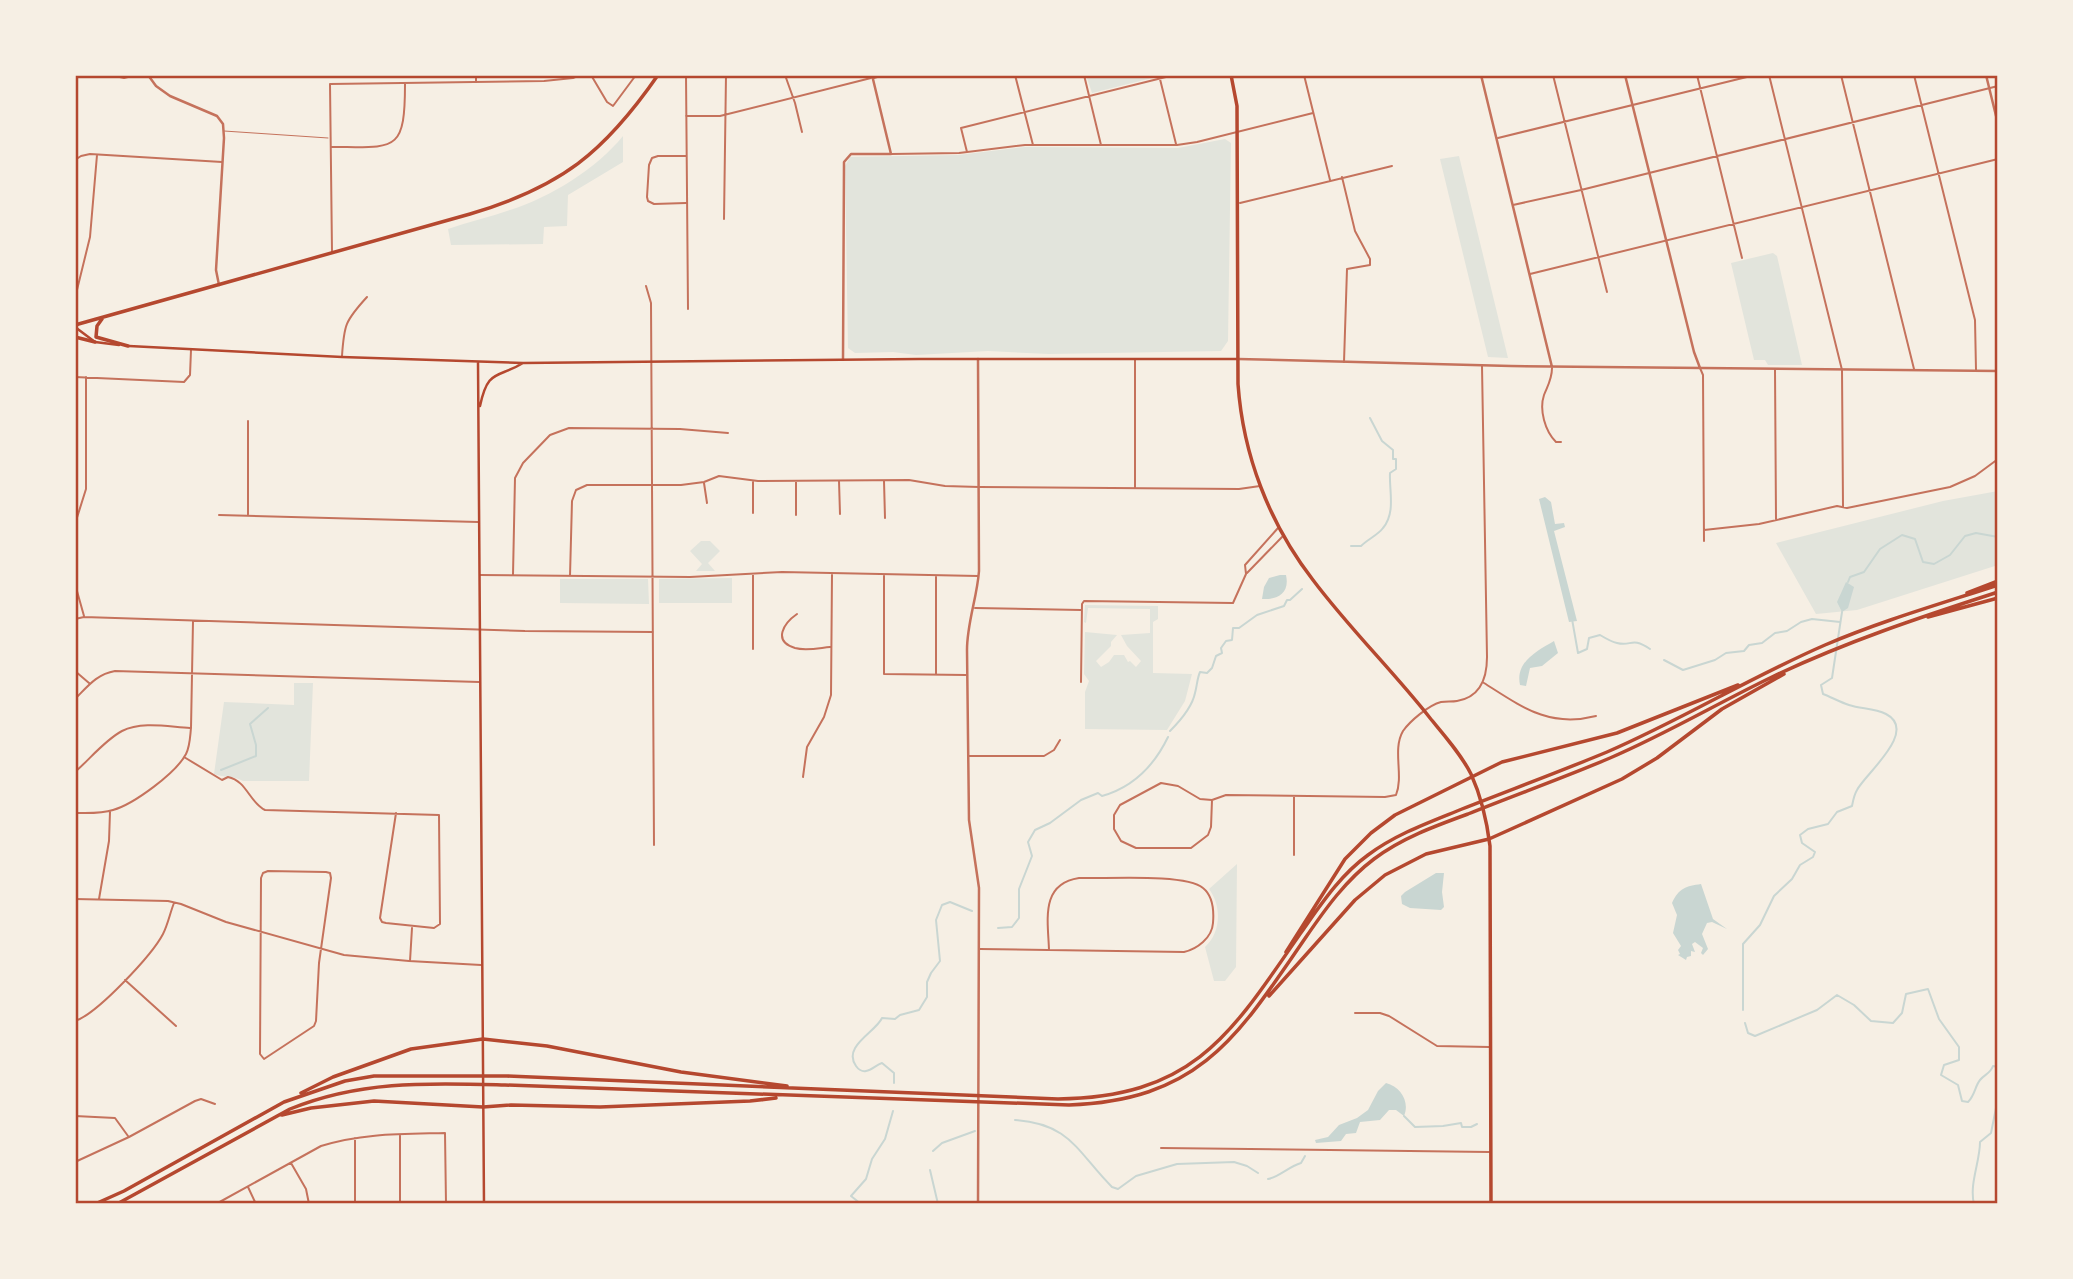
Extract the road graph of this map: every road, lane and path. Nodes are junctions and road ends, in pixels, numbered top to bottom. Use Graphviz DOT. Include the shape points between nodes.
graph roads {
  1 [pos="111,75"];
  2 [pos="136,75"];
  3 [pos="148,75"];
  4 [pos="476,75"];
  5 [pos="580,75"];
  6 [pos="590,75"];
  7 [pos="658,75"];
  8 [pos="686,75"];
  9 [pos="726,75"];
  10 [pos="785,75"];
  11 [pos="883,75"];
  12 [pos="1015,75"];
  13 [pos="1084,75"];
  14 [pos="1174,75"];
  15 [pos="1231,75"];
  16 [pos="1304,75"];
  17 [pos="1481,75"];
  18 [pos="1553,75"];
  19 [pos="1625,75"];
  20 [pos="1697,75"];
  21 [pos="1755,75"];
  22 [pos="1769,75"];
  23 [pos="1840,75"];
  24 [pos="1914,75"];
  25 [pos="1986,75"];
  26 [pos="634,76"];
  27 [pos="872,77"];
  28 [pos="1159,77"];
  29 [pos="405,83"];
  30 [pos="476,83"];
  31 [pos="1998,86"];
  32 [pos="1989,88"];
  33 [pos="1700,89"];
  34 [pos="1090,96"];
  35 [pos="792,98"];
  36 [pos="1921,104"];
  37 [pos="1633,106"];
  38 [pos="1024,112"];
  39 [pos="1313,113"];
  40 [pos="726,115"];
  41 [pos="685,116"];
  42 [pos="1565,122"];
  43 [pos="1852,122"];
  44 [pos="1998,124"];
  45 [pos="225,131"];
  46 [pos="802,132"];
  47 [pos="1237,132"];
  48 [pos="330,138"];
  49 [pos="1496,139"];
  50 [pos="1784,139"];
  51 [pos="1033,145"];
  52 [pos="1101,145"];
  53 [pos="1177,145"];
  54 [pos="330,148"];
  55 [pos="967,152"];
  56 [pos="891,154"];
  57 [pos="97,155"];
  58 [pos="687,156"];
  59 [pos="1717,156"];
  60 [pos="1998,159"];
  61 [pos="75,160"];
  62 [pos="223,162"];
  63 [pos="1392,166"];
  64 [pos="1650,173"];
  65 [pos="1938,174"];
  66 [pos="1342,177"];
  67 [pos="1330,181"];
  68 [pos="1581,190"];
  69 [pos="1869,191"];
  70 [pos="688,203"];
  71 [pos="1237,203"];
  72 [pos="1513,205"];
  73 [pos="1802,207"];
  74 [pos="724,219"];
  75 [pos="1734,224"];
  76 [pos="1667,241"];
  77 [pos="332,252"];
  78 [pos="1598,257"];
  79 [pos="1742,258"];
  80 [pos="1530,275"];
  81 [pos="219,285"];
  82 [pos="646,286"];
  83 [pos="1607,292"];
  84 [pos="367,297"];
  85 [pos="75,299"];
  86 [pos="688,309"];
  87 [pos="104,317"];
  88 [pos="75,326"];
  89 [pos="75,337"];
  90 [pos="95,342"];
  91 [pos="128,346"];
  92 [pos="191,349"];
  93 [pos="342,358"];
  94 [pos="843,359"];
  95 [pos="978,359"];
  96 [pos="1237,359"];
  97 [pos="1135,360"];
  98 [pos="478,362"];
  99 [pos="651,362"];
  100 [pos="523,363"];
  101 [pos="1344,363"];
  102 [pos="1482,365"];
  103 [pos="1552,367"];
  104 [pos="1700,368"];
  105 [pos="1775,369"];
  106 [pos="1842,370"];
  107 [pos="1914,370"];
  108 [pos="1976,371"];
  109 [pos="1998,371"];
  110 [pos="75,377"];
  111 [pos="86,377"];
  112 [pos="478,414"];
  113 [pos="248,421"];
  114 [pos="651,429"];
  115 [pos="728,433"];
  116 [pos="1561,442"];
  117 [pos="1998,459"];
  118 [pos="839,480"];
  119 [pos="884,480"];
  120 [pos="753,481"];
  121 [pos="796,481"];
  122 [pos="704,482"];
  123 [pos="651,485"];
  124 [pos="1260,486"];
  125 [pos="979,487"];
  126 [pos="1135,488"];
  127 [pos="707,503"];
  128 [pos="1843,507"];
  129 [pos="753,513"];
  130 [pos="840,514"];
  131 [pos="219,515"];
  132 [pos="248,515"];
  133 [pos="796,515"];
  134 [pos="885,518"];
  135 [pos="1776,519"];
  136 [pos="479,522"];
  137 [pos="75,524"];
  138 [pos="1279,527"];
  139 [pos="1704,530"];
  140 [pos="1284,535"];
  141 [pos="1704,541"];
  142 [pos="753,573"];
  143 [pos="832,573"];
  144 [pos="884,573"];
  145 [pos="1246,573"];
  146 [pos="479,575"];
  147 [pos="513,576"];
  148 [pos="570,576"];
  149 [pos="936,576"];
  150 [pos="979,576"];
  151 [pos="653,577"];
  152 [pos="1998,583"];
  153 [pos="75,584"];
  154 [pos="1998,592"];
  155 [pos="1998,598"];
  156 [pos="974,608"];
  157 [pos="1082,610"];
  158 [pos="797,614"];
  159 [pos="85,617"];
  160 [pos="75,619"];
  161 [pos="194,620"];
  162 [pos="1909,622"];
  163 [pos="480,629"];
  164 [pos="653,632"];
  165 [pos="831,647"];
  166 [pos="753,649"];
  167 [pos="1789,670"];
  168 [pos="75,671"];
  169 [pos="192,673"];
  170 [pos="936,674"];
  171 [pos="967,676"];
  172 [pos="1753,679"];
  173 [pos="480,682"];
  174 [pos="1081,682"];
  175 [pos="1484,683"];
  176 [pos="89,684"];
  177 [pos="75,699"];
  178 [pos="1425,711"];
  179 [pos="1596,716"];
  180 [pos="191,728"];
  181 [pos="1060,740"];
  182 [pos="968,756"];
  183 [pos="184,757"];
  184 [pos="75,772"];
  185 [pos="1472,776"];
  186 [pos="803,777"];
  187 [pos="1294,796"];
  188 [pos="1212,800"];
  189 [pos="110,811"];
  190 [pos="75,813"];
  191 [pos="396,813"];
  192 [pos="1489,838"];
  193 [pos="654,845"];
  194 [pos="1294,855"];
  195 [pos="75,899"];
  196 [pos="99,900"];
  197 [pos="175,902"];
  198 [pos="412,927"];
  199 [pos="261,932"];
  200 [pos="321,948"];
  201 [pos="979,949"];
  202 [pos="1049,950"];
  203 [pos="1283,960"];
  204 [pos="410,961"];
  205 [pos="482,965"];
  206 [pos="124,979"];
  207 [pos="1259,1004"];
  208 [pos="1355,1013"];
  209 [pos="75,1021"];
  210 [pos="176,1026"];
  211 [pos="483,1039"];
  212 [pos="1490,1047"];
  213 [pos="811,1089"];
  214 [pos="790,1096"];
  215 [pos="297,1097"];
  216 [pos="215,1104"];
  217 [pos="483,1107"];
  218 [pos="75,1116"];
  219 [pos="276,1116"];
  220 [pos="400,1134"];
  221 [pos="129,1137"];
  222 [pos="355,1137"];
  223 [pos="1161,1148"];
  224 [pos="1490,1152"];
  225 [pos="75,1162"];
  226 [pos="290,1162"];
  227 [pos="247,1186"];
  228 [pos="94,1204"];
  229 [pos="117,1204"];
  230 [pos="216,1204"];
  231 [pos="256,1204"];
  232 [pos="309,1204"];
  233 [pos="355,1204"];
  234 [pos="400,1204"];
  235 [pos="446,1204"];
  236 [pos="484,1204"];
  237 [pos="978,1204"];
  238 [pos="1490,1204"];
  1 -- 2 [label="street"];
  3 -- 45 [label="street" via="170,96 217,116"];
  4 -- 30 [label="street"];
  5 -- 30 [label="street" via="551,81"];
  6 -- 26 [label="street" via="613,106"];
  7 -- 77 [label="main road" via="615,132 554,181 498,206"];
  8 -- 41 [label="street"];
  9 -- 40 [label="street"];
  10 -- 35 [label="street"];
  11 -- 27 [label="street"];
  12 -- 38 [label="street"];
  13 -- 34 [label="street"];
  14 -- 28 [label="street"];
  15 -- 47 [label="main road"];
  16 -- 39 [label="street"];
  17 -- 49 [label="street"];
  18 -- 42 [label="street"];
  19 -- 37 [label="street"];
  20 -- 33 [label="street"];
  21 -- 33 [label="street"];
  22 -- 50 [label="street"];
  23 -- 43 [label="street"];
  24 -- 36 [label="street"];
  25 -- 32 [label="street"];
  27 -- 35 [label="street"];
  27 -- 56 [label="street"];
  28 -- 34 [label="street"];
  28 -- 53 [label="street"];
  29 -- 30 [label="street"];
  29 -- 48 [label="street" via="330,84"];
  29 -- 54 [label="street" via="405,120 393,142 382,147"];
  31 -- 32 [label="street"];
  32 -- 36 [label="street"];
  32 -- 44 [label="street"];
  33 -- 37 [label="street"];
  33 -- 59 [label="street"];
  34 -- 38 [label="street"];
  34 -- 52 [label="street"];
  35 -- 40 [label="street"];
  35 -- 46 [label="street"];
  36 -- 43 [label="street"];
  36 -- 65 [label="street"];
  37 -- 42 [label="street"];
  37 -- 64 [label="street"];
  38 -- 51 [label="street"];
  38 -- 55 [label="street" via="961,128"];
  39 -- 47 [label="street"];
  39 -- 67 [label="street"];
  40 -- 41 [label="street"];
  40 -- 74 [label="street"];
  41 -- 58 [label="street"];
  42 -- 49 [label="street"];
  42 -- 68 [label="street"];
  43 -- 50 [label="street"];
  43 -- 69 [label="street"];
  45 -- 48 [label="lane"];
  45 -- 62 [label="street"];
  47 -- 53 [label="street"];
  47 -- 71 [label="main road"];
  48 -- 54 [label="street"];
  49 -- 72 [label="street"];
  50 -- 59 [label="street"];
  50 -- 73 [label="street"];
  51 -- 52 [label="street"];
  51 -- 55 [label="street"];
  52 -- 53 [label="street"];
  54 -- 77 [label="street"];
  55 -- 56 [label="street"];
  56 -- 94 [label="street" via="851,154 844,162"];
  57 -- 61 [label="street"];
  57 -- 62 [label="street"];
  57 -- 85 [label="street" via="90,237"];
  58 -- 70 [label="street"];
  58 -- 70 [label="street" via="652,158 647,197 653,204"];
  59 -- 64 [label="street"];
  59 -- 75 [label="street"];
  60 -- 65 [label="street"];
  62 -- 81 [label="street" via="216,258"];
  63 -- 66 [label="street"];
  64 -- 68 [label="street"];
  64 -- 76 [label="street"];
  65 -- 69 [label="street"];
  65 -- 108 [label="street" via="1975,320"];
  66 -- 67 [label="street"];
  66 -- 101 [label="street" via="1370,265 1347,269"];
  67 -- 71 [label="street"];
  68 -- 72 [label="street"];
  68 -- 78 [label="street"];
  69 -- 73 [label="street"];
  69 -- 107 [label="street"];
  70 -- 86 [label="street"];
  71 -- 96 [label="main road"];
  72 -- 80 [label="street"];
  73 -- 75 [label="street"];
  73 -- 106 [label="street"];
  75 -- 76 [label="street"];
  75 -- 79 [label="street"];
  76 -- 78 [label="street"];
  76 -- 104 [label="street"];
  77 -- 81 [label="main road"];
  78 -- 80 [label="street"];
  78 -- 83 [label="street"];
  80 -- 103 [label="street"];
  81 -- 87 [label="main road"];
  82 -- 99 [label="street" via="651,303"];
  84 -- 93 [label="street" via="344,328"];
  87 -- 88 [label="main road"];
  87 -- 91 [label="main road" via="96,337"];
  88 -- 90 [label="main road"];
  89 -- 90 [label="main road"];
  90 -- 91 [label="main road"];
  91 -- 92 [label="main road"];
  92 -- 93 [label="main road"];
  92 -- 111 [label="street" via="190,375 184,382"];
  93 -- 98 [label="main road"];
  94 -- 95 [label="main road"];
  94 -- 99 [label="main road"];
  95 -- 97 [label="main road"];
  95 -- 125 [label="street"];
  96 -- 97 [label="main road"];
  96 -- 101 [label="street"];
  96 -- 124 [label="main road" via="1242,422"];
  97 -- 126 [label="street"];
  98 -- 100 [label="main road"];
  98 -- 112 [label="main road"];
  99 -- 100 [label="main road"];
  99 -- 114 [label="street"];
  100 -- 112 [label="main road" via="491,378"];
  101 -- 102 [label="street"];
  102 -- 103 [label="street"];
  102 -- 175 [label="street"];
  103 -- 104 [label="street"];
  103 -- 116 [label="street" via="1543,411 1551,436"];
  104 -- 105 [label="street"];
  104 -- 139 [label="street"];
  105 -- 106 [label="street"];
  105 -- 135 [label="street"];
  106 -- 107 [label="street"];
  106 -- 128 [label="street"];
  107 -- 108 [label="street"];
  108 -- 109 [label="street"];
  110 -- 111 [label="street"];
  111 -- 137 [label="street" via="86,489"];
  112 -- 136 [label="main road"];
  113 -- 132 [label="street"];
  114 -- 115 [label="street"];
  114 -- 123 [label="street"];
  114 -- 147 [label="street" via="565,428 540,443 514,482"];
  117 -- 128 [label="street" via="1975,477 1951,487"];
  118 -- 119 [label="street"];
  118 -- 121 [label="street"];
  118 -- 130 [label="street"];
  119 -- 125 [label="street"];
  119 -- 134 [label="street"];
  120 -- 121 [label="street"];
  120 -- 122 [label="street" via="719,476"];
  120 -- 129 [label="street"];
  121 -- 133 [label="street"];
  122 -- 123 [label="street"];
  122 -- 127 [label="street"];
  123 -- 148 [label="street" via="591,484 576,490"];
  123 -- 151 [label="street"];
  124 -- 126 [label="street"];
  124 -- 138 [label="main road"];
  125 -- 126 [label="street"];
  125 -- 150 [label="street"];
  128 -- 135 [label="street"];
  131 -- 132 [label="street"];
  132 -- 136 [label="street"];
  135 -- 139 [label="street"];
  136 -- 146 [label="main road"];
  138 -- 140 [label="main road"];
  138 -- 145 [label="street" via="1245,565"];
  139 -- 141 [label="street"];
  140 -- 145 [label="street"];
  140 -- 178 [label="main road" via="1313,581"];
  142 -- 143 [label="street"];
  142 -- 151 [label="street"];
  142 -- 166 [label="street"];
  143 -- 144 [label="street"];
  143 -- 165 [label="street"];
  144 -- 149 [label="street"];
  144 -- 170 [label="street" via="884,674"];
  145 -- 157 [label="street" via="1233,603 1084,601"];
  146 -- 147 [label="street"];
  146 -- 163 [label="main road"];
  147 -- 148 [label="street"];
  148 -- 151 [label="street"];
  149 -- 150 [label="street"];
  149 -- 170 [label="street"];
  150 -- 156 [label="street"];
  151 -- 164 [label="street"];
  152 -- 172 [label="main road" via="1848,636"];
  153 -- 159 [label="street"];
  154 -- 162 [label="main road"];
  155 -- 162 [label="main road"];
  156 -- 157 [label="street"];
  156 -- 171 [label="street" via="967,636"];
  157 -- 174 [label="street"];
  158 -- 165 [label="street" via="782,628 787,644"];
  159 -- 160 [label="street"];
  159 -- 161 [label="street"];
  161 -- 163 [label="street"];
  161 -- 169 [label="street"];
  162 -- 167 [label="main road"];
  163 -- 164 [label="street"];
  163 -- 173 [label="main road"];
  164 -- 193 [label="street"];
  165 -- 186 [label="street" via="831,695 807,747"];
  167 -- 192 [label="main road" via="1717,712 1640,769"];
  167 -- 207 [label="main road" via="1624,752 1406,839 1379,855 1329,904"];
  168 -- 176 [label="street"];
  169 -- 173 [label="street"];
  169 -- 176 [label="street" via="115,671 101,674"];
  169 -- 180 [label="street"];
  170 -- 171 [label="street"];
  171 -- 182 [label="street"];
  172 -- 185 [label="main road" via="1617,733 1525,755"];
  172 -- 203 [label="main road" via="1614,749 1398,836 1365,857 1325,898"];
  173 -- 205 [label="main road"];
  175 -- 178 [label="street" via="1466,699 1438,703"];
  175 -- 179 [label="street" via="1542,716 1568,720"];
  176 -- 177 [label="street"];
  178 -- 185 [label="main road"];
  178 -- 187 [label="street" via="1400,739 1396,795"];
  180 -- 183 [label="street"];
  180 -- 184 [label="street" via="127,729"];
  181 -- 182 [label="street" via="1044,756"];
  182 -- 201 [label="street"];
  183 -- 189 [label="street" via="136,799"];
  183 -- 191 [label="street" via="222,780 240,781 265,810"];
  185 -- 192 [label="main road"];
  185 -- 203 [label="main road" via="1395,815 1363,840 1332,878"];
  187 -- 188 [label="street" via="1226,795"];
  187 -- 194 [label="street"];
  188 -- 188 [label="street" via="1168,783 1156,785 1120,805 1114,829 1121,841 1136,848 1191,848 1208,835"];
  189 -- 190 [label="street"];
  189 -- 196 [label="street"];
  191 -- 198 [label="street" via="380,918"];
  191 -- 198 [label="street" via="439,816 440,924"];
  192 -- 207 [label="main road" via="1420,856 1379,879"];
  192 -- 212 [label="main road"];
  195 -- 196 [label="street"];
  196 -- 197 [label="street"];
  197 -- 199 [label="street"];
  197 -- 206 [label="street" via="162,936"];
  198 -- 204 [label="street"];
  199 -- 200 [label="street"];
  199 -- 200 [label="street" via="263,873 328,872 331,878"];
  199 -- 200 [label="street" via="260,1054 264,1059 314,1026"];
  200 -- 204 [label="street"];
  201 -- 202 [label="street"];
  201 -- 237 [label="street"];
  202 -- 202 [label="street" via="1188,951 1211,931 1211,901 1203,888 1185,880 1070,880 1059,885 1050,899"];
  203 -- 213 [label="main road" via="1216,1044 1184,1068 1133,1090 1058,1098"];
  204 -- 205 [label="street"];
  205 -- 211 [label="main road"];
  206 -- 209 [label="street" via="95,1010"];
  206 -- 210 [label="street"];
  207 -- 214 [label="main road" via="1231,1039 1190,1072 1149,1092 1106,1102 1054,1105"];
  208 -- 212 [label="street" via="1389,1016 1437,1046"];
  211 -- 213 [label="main road"];
  211 -- 215 [label="main road" via="411,1049 333,1077"];
  211 -- 217 [label="main road"];
  212 -- 224 [label="main road"];
  213 -- 215 [label="main road" via="394,1075 345,1081"];
  214 -- 217 [label="main road" via="673,1104"];
  214 -- 219 [label="main road" via="419,1083 345,1092"];
  215 -- 228 [label="main road"];
  216 -- 221 [label="street" via="195,1101"];
  217 -- 219 [label="main road" via="348,1102"];
  217 -- 236 [label="main road"];
  218 -- 221 [label="street" via="115,1118"];
  219 -- 229 [label="main road"];
  220 -- 222 [label="street"];
  220 -- 234 [label="street"];
  220 -- 235 [label="street" via="445,1133"];
  221 -- 225 [label="street"];
  222 -- 226 [label="street" via="321,1146"];
  222 -- 233 [label="street"];
  223 -- 224 [label="street"];
  224 -- 238 [label="main road"];
  226 -- 227 [label="street"];
  226 -- 232 [label="street"];
  227 -- 230 [label="street"];
  227 -- 231 [label="street"];
}
